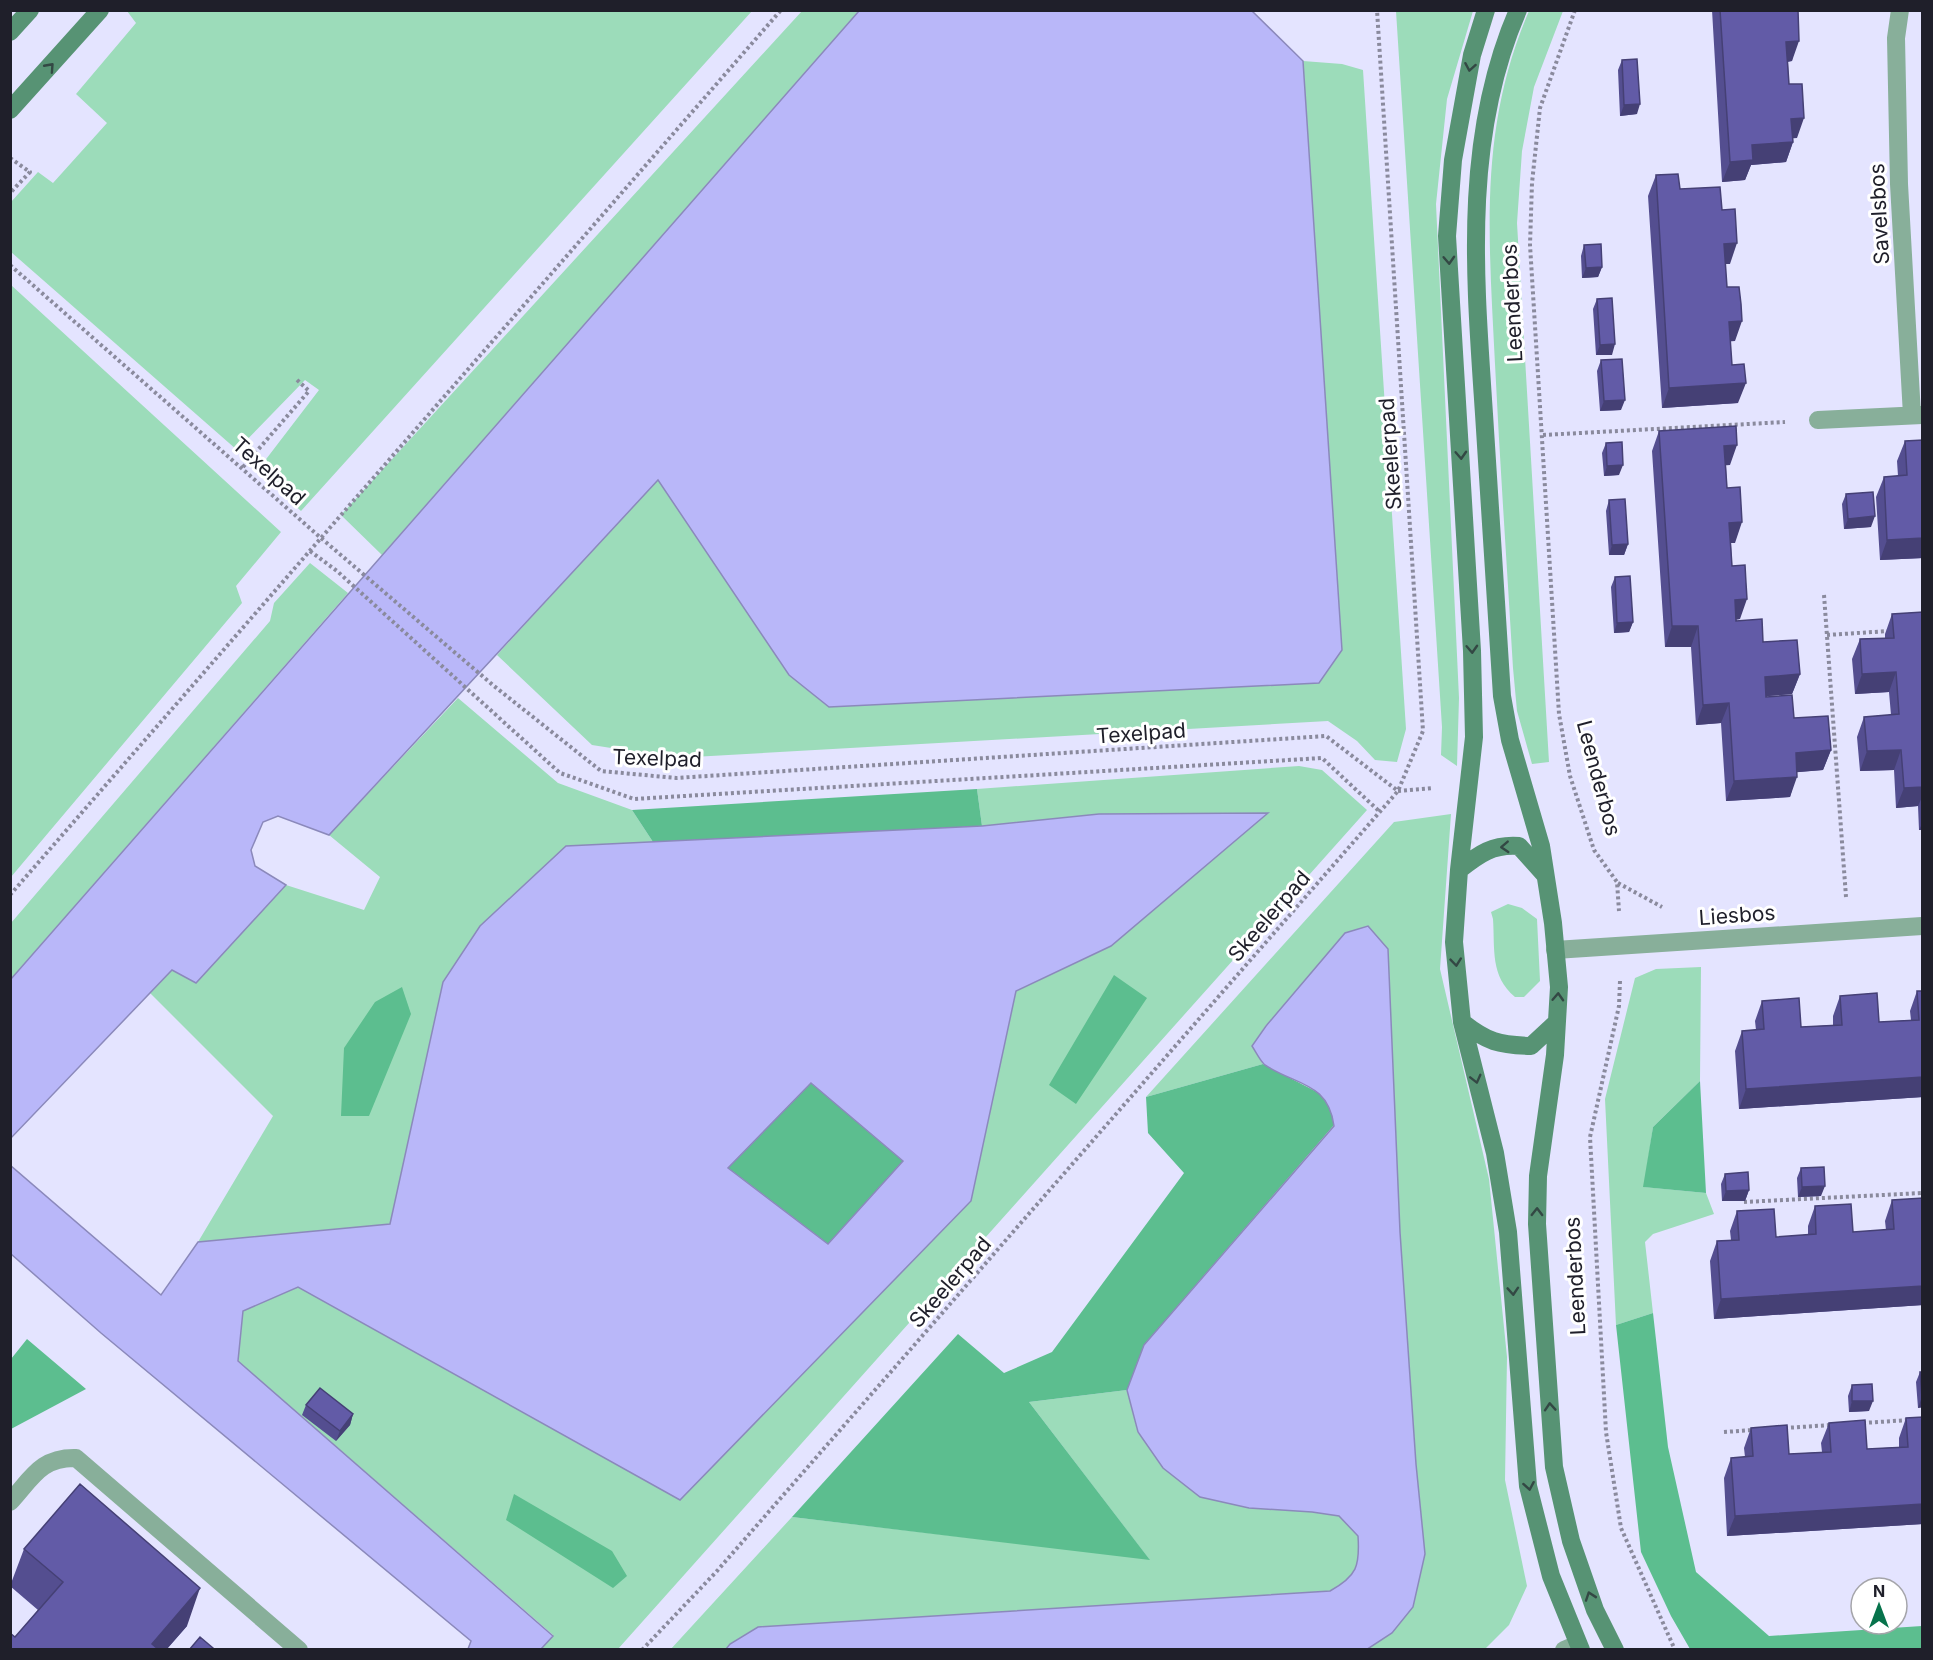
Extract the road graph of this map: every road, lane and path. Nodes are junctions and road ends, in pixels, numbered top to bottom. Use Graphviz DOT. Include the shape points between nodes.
graph roads {
  1 [pos="30,10"];
  2 [pos="100,10"];
  3 [pos="781,10"];
  4 [pos="1377,10"];
  5 [pos="1485,10"];
  6 [pos="1518,10"];
  7 [pos="1575,10"];
  8 [pos="1900,10"];
  9 [pos="10,32"];
  10 [pos="10,110"];
  11 [pos="10,158"];
  12 [pos="10,193"];
  13 [pos="10,265"];
  14 [pos="295,378"];
  15 [pos="1918,415"];
  16 [pos="1818,420"];
  17 [pos="1543,435"];
  18 [pos="243,467"];
  19 [pos="321,538"];
  20 [pos="310,551"];
  21 [pos="1824,595"];
  22 [pos="1899,630"];
  23 [pos="1827,635"];
  24 [pos="1398,791"];
  25 [pos="1380,812"];
  26 [pos="1459,870"];
  27 [pos="1545,875"];
  28 [pos="10,895"];
  29 [pos="1923,926"];
  30 [pos="1849,930"];
  31 [pos="1622,946"];
  32 [pos="1555,950"];
  33 [pos="1462,1022"];
  34 [pos="1557,1022"];
  35 [pos="1923,1193"];
  36 [pos="1744,1202"];
  37 [pos="1911,1420"];
  38 [pos="1841,1424"];
  39 [pos="1852,1424"];
  40 [pos="1783,1428"];
  41 [pos="1759,1430"];
  42 [pos="1724,1432"];
  43 [pos="10,1502"];
  44 [pos="1574,1648"];
  45 [pos="299,1650"];
  46 [pos="642,1650"];
  47 [pos="1615,1650"];
  48 [pos="1675,1650"];
  1 -- 9 [label="main road"];
  10 -- 2 [label="main road, one-way"];
  3 -- 19 [label="path"];
  4 -- 24 [label="path, Skeelerpad" via="1423,731"];
  5 -- 26 [label="main road, one-way" via="1472,55 1453,160 1447,236 1474,737"];
  6 -- 27 [label="main road, Leenderbos" via="1504,42 1485,114 1477,188 1475,270 1502,696"];
  7 -- 17 [label="path, Leenderbos" via="1540,108 1532,183 1530,245"];
  8 -- 15 [label="street, Savelsbos" via="1896,38 1899,184"];
  11 -- 12 [label="path" via="30,172"];
  13 -- 18 [label="path, Texelpad"];
  14 -- 18 [label="path" via="309,391"];
  15 -- 16 [label="street, Savelsbos"];
  16 -- 17 [label="path"];
  17 -- 31 [label="path, Leenderbos" via="1559,714 1570,776 1594,850 1617,882"];
  18 -- 19 [label="path, Texelpad"];
  19 -- 20 [label="path"];
  19 -- 24 [label="path, Texelpad" via="494,686 601,771 676,778 1326,736"];
  20 -- 25 [label="path" via="560,773 634,799 1322,758"];
  20 -- 28 [label="path"];
  21 -- 23 [label="path"];
  22 -- 23 [label="path"];
  23 -- 30 [label="path"];
  24 -- 25 [label="path, Skeelerpad"];
  25 -- 46 [label="path, Skeelerpad" via="724,1562"];
  27 -- 26 [label="main road, one-way" via="1520,846 1483,850"];
  26 -- 33 [label="main road, one-way" via="1454,942"];
  27 -- 32 [label="main road, Leenderbos"];
  29 -- 30 [label="street, Liesbos"];
  30 -- 31 [label="street, Liesbos"];
  31 -- 32 [label="street, Liesbos"];
  31 -- 48 [label="path, Leenderbos" via="1619,1006 1590,1137 1606,1432 1621,1528"];
  34 -- 32 [label="main road, Leenderbos, one-way"];
  33 -- 34 [label="main road" via="1481,1038 1500,1045 1531,1046"];
  33 -- 44 [label="main road, one-way" via="1495,1153 1508,1232 1528,1486"];
  47 -- 34 [label="main road, Leenderbos, one-way" via="1595,1610 1571,1541 1554,1467 1537,1224 1538,1176"];
  35 -- 36 [label="path"];
  37 -- 39 [label="path"];
  38 -- 40 [label="path"];
  41 -- 42 [label="path"];
  43 -- 45 [label="street" via="44,1464 58,1457 76,1458"];
}
